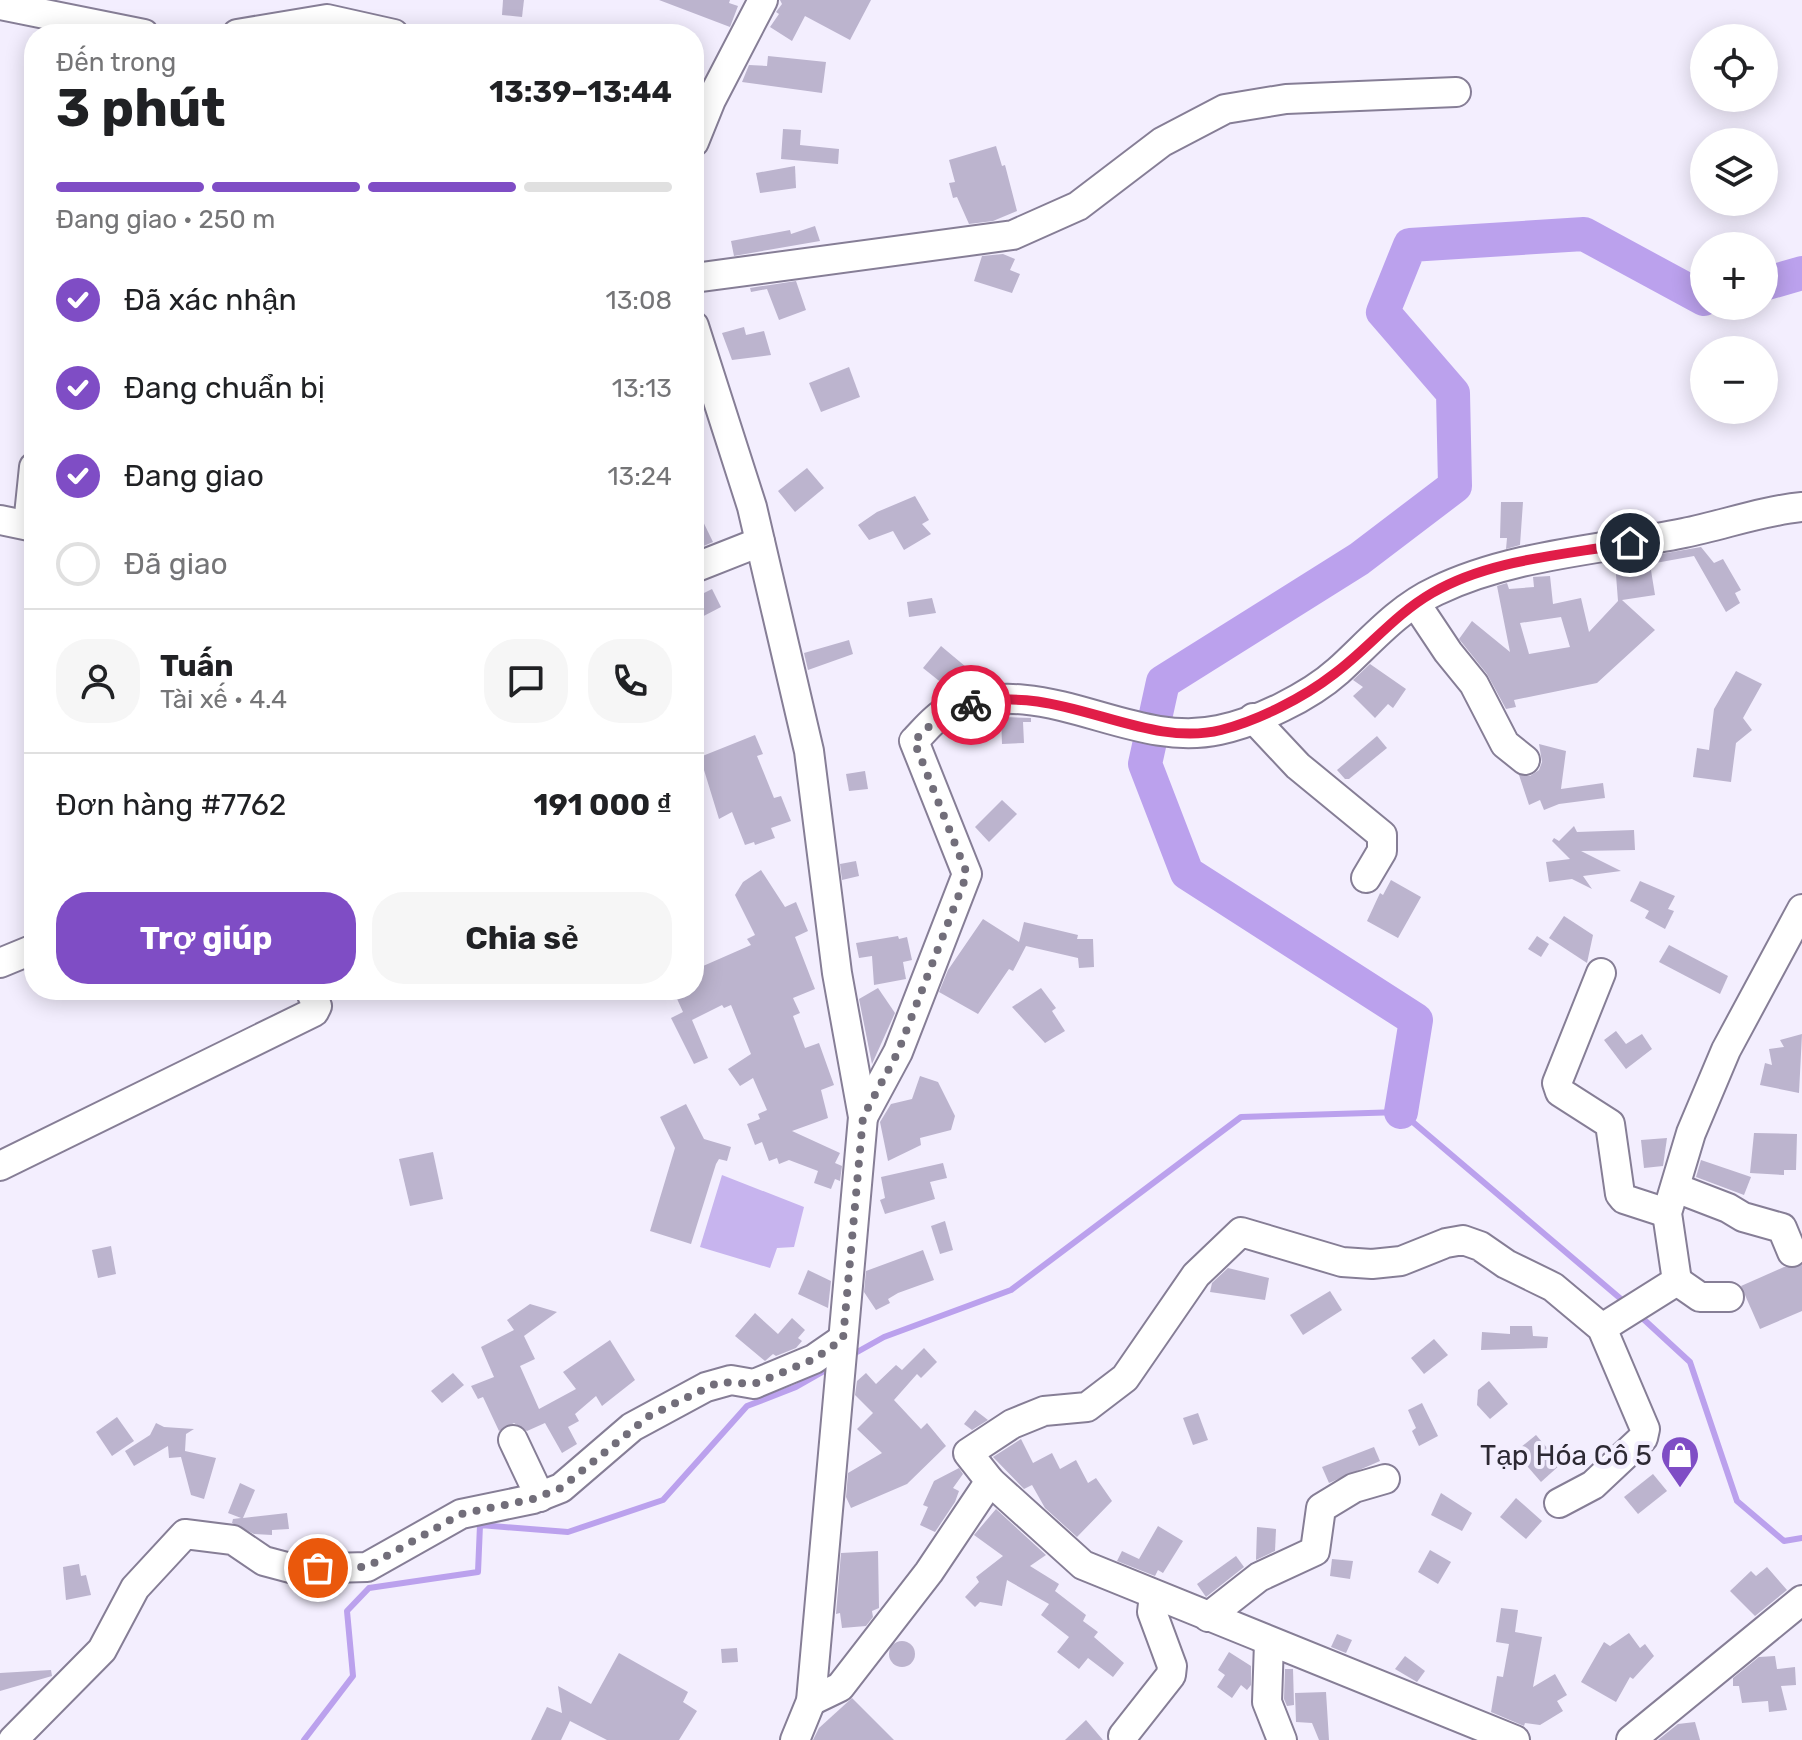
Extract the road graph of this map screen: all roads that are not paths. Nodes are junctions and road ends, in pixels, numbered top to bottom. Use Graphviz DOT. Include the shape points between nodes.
graph roads {
  1 [pos="763,0"];
  2 [pos="0,5"];
  3 [pos="94,24"];
  4 [pos="297,24"];
  5 [pos="349,24"];
  6 [pos="1456,92"];
  7 [pos="704,118"];
  8 [pos="704,277"];
  9 [pos="704,361"];
  10 [pos="1802,507"];
  11 [pos="760,542"];
  12 [pos="704,564"];
  13 [pos="1416,604"];
  14 [pos="1253,718"];
  15 [pos="1525,760"];
  16 [pos="1366,878"];
  17 [pos="1802,909"];
  18 [pos="24,953"];
  19 [pos="0,963"];
  20 [pos="1601,973"];
  21 [pos="314,1000"];
  22 [pos="863,1117"];
  23 [pos="0,1166"];
  24 [pos="1672,1200"];
  25 [pos="1792,1252"];
  26 [pos="1677,1281"];
  27 [pos="1729,1297"];
  28 [pos="1622,1315"];
  29 [pos="842,1352"];
  30 [pos="513,1440"];
  31 [pos="1385,1479"];
  32 [pos="990,1481"];
  33 [pos="540,1497"];
  34 [pos="1559,1503"];
  35 [pos="1154,1595"];
  36 [pos="1802,1600"];
  37 [pos="1208,1617"];
  38 [pos="1269,1642"];
  39 [pos="811,1701"];
  40 [pos="1123,1736"];
  41 [pos="13,1740"];
  42 [pos="795,1740"];
  43 [pos="1282,1740"];
  44 [pos="1515,1740"];
  45 [pos="1631,1740"];
  1 -- 7 [label="street"];
  2 -- 3 [label="street"];
  4 -- 5 [label="street" via="327,19"];
  6 -- 8 [label="street" via="1286,99 1225,109 1162,142 1078,206 1013,235"];
  9 -- 11 [label="street"];
  10 -- 13 [label="street" via="1490,568"];
  11 -- 12 [label="street"];
  11 -- 22 [label="street" via="809,751 837,973"];
  13 -- 14 [label="street" via="1390,621 1335,674"];
  13 -- 15 [label="street" via="1474,684 1505,744"];
  14 -- 16 [label="street" via="1298,766 1382,835 1382,851"];
  14 -- 22 [label="street" via="1218,730 1176,732 1038,699 994,698 943,713 914,741 967,874 898,1052"];
  17 -- 24 [label="street" via="1726,1050 1691,1133"];
  18 -- 19 [label="street"];
  20 -- 24 [label="street" via="1557,1083 1560,1092 1610,1124 1624,1199"];
  21 -- 23 [label="street" via="314,1012"];
  22 -- 29 [label="street"];
  24 -- 25 [label="street" via="1728,1208 1782,1228"];
  24 -- 26 [label="street"];
  26 -- 27 [label="street" via="1700,1297"];
  26 -- 28 [label="street"];
  28 -- 32 [label="street" via="1553,1287 1463,1240 1401,1261 1372,1264 1342,1262 1241,1232 1196,1275 1125,1378 1087,1407 1044,1411 1012,1424 968,1453"];
  28 -- 34 [label="street" via="1646,1434 1593,1485"];
  29 -- 33 [label="street" via="754,1384 719,1382 649,1416 580,1474"];
  29 -- 39 [label="street"];
  30 -- 33 [label="street"];
  31 -- 37 [label="street" via="1354,1488 1321,1508 1315,1551 1259,1577"];
  32 -- 35 [label="street" via="1083,1565"];
  32 -- 39 [label="street" via="929,1572 840,1687"];
  33 -- 41 [label="street" via="461,1514 367,1567 294,1569 264,1561 233,1540 185,1534 135,1588 102,1650"];
  35 -- 37 [label="street"];
  35 -- 40 [label="street" via="1151,1608 1171,1675"];
  36 -- 45 [label="street"];
  37 -- 38 [label="street"];
  38 -- 43 [label="street" via="1267,1702"];
  38 -- 44 [label="street"];
  39 -- 42 [label="street"];
}
